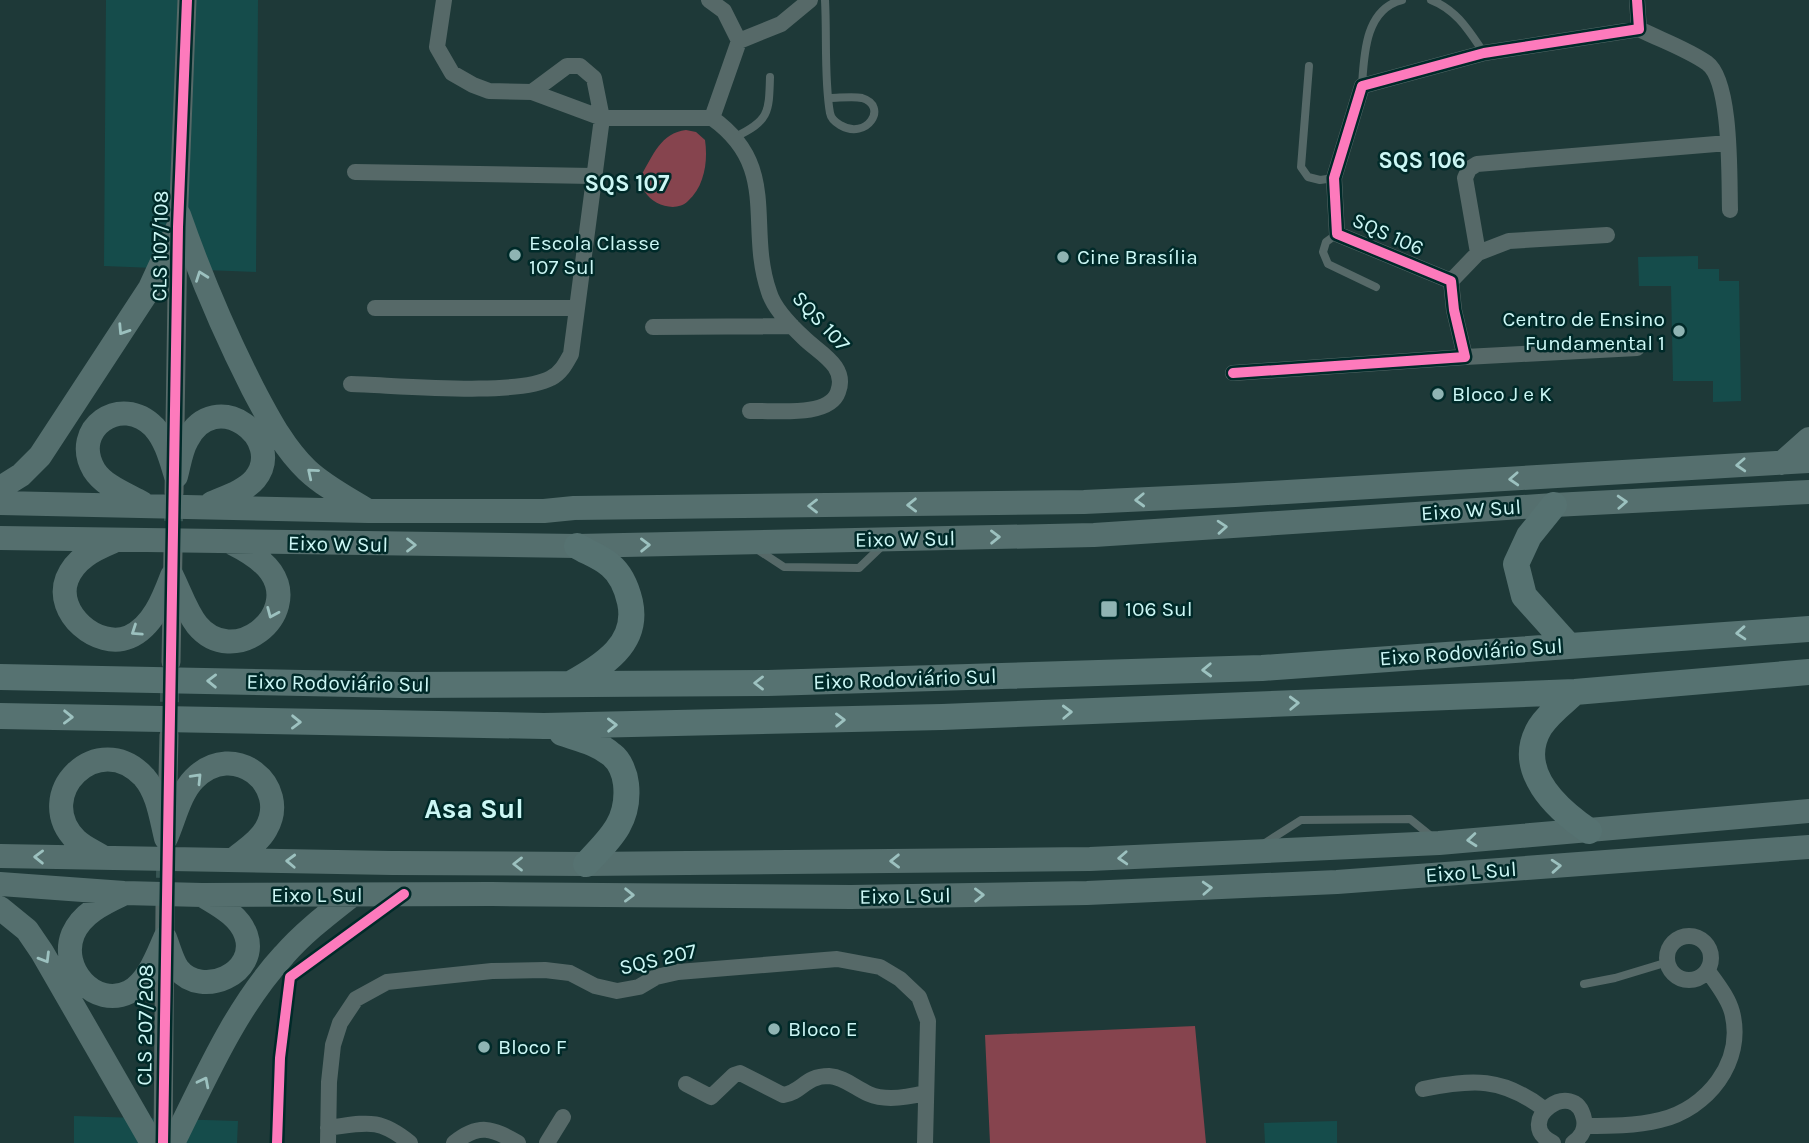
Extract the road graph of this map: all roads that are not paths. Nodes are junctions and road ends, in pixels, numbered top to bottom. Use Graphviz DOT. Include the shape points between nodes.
graph roads {
  1 [pos="187,0"];
  2 [pos="444,0"];
  3 [pos="709,0"];
  4 [pos="810,0"];
  5 [pos="825,0"];
  6 [pos="1402,0"];
  7 [pos="1431,0"];
  8 [pos="1637,0"];
  9 [pos="1639,29"];
  10 [pos="738,41"];
  11 [pos="1484,53"];
  12 [pos="1309,66"];
  13 [pos="770,77"];
  14 [pos="1362,86"];
  15 [pos="532,92"];
  16 [pos="830,98"];
  17 [pos="712,117"];
  18 [pos="601,118"];
  19 [pos="735,137"];
  20 [pos="1728,143"];
  21 [pos="355,172"];
  22 [pos="593,176"];
  23 [pos="1334,178"];
  24 [pos="1730,210"];
  25 [pos="179,221"];
  26 [pos="1337,234"];
  27 [pos="1607,235"];
  28 [pos="1478,253"];
  29 [pos="1451,281"];
  30 [pos="1376,287"];
  31 [pos="375,308"];
  32 [pos="577,308"];
  33 [pos="792,326"];
  34 [pos="653,327"];
  35 [pos="1637,348"];
  36 [pos="1465,357"];
  37 [pos="1233,373"];
  38 [pos="351,384"];
  39 [pos="750,411"];
  40 [pos="1809,439"];
  41 [pos="1809,461"];
  42 [pos="1782,463"];
  43 [pos="175,485"];
  44 [pos="0,488"];
  45 [pos="1809,492"];
  46 [pos="0,503"];
  47 [pos="147,505"];
  48 [pos="1554,505"];
  49 [pos="205,506"];
  50 [pos="368,511"];
  51 [pos="0,538"];
  52 [pos="116,539"];
  53 [pos="232,543"];
  54 [pos="577,546"];
  55 [pos="173,550"];
  56 [pos="172,576"];
  57 [pos="1809,629"];
  58 [pos="1568,645"];
  59 [pos="170,662"];
  60 [pos="1809,672"];
  61 [pos="1771,676"];
  62 [pos="0,677"];
  63 [pos="1809,681"];
  64 [pos="571,684"];
  65 [pos="1575,692"];
  66 [pos="0,716"];
  67 [pos="544,726"];
  68 [pos="169,735"];
  69 [pos="1809,811"];
  70 [pos="1589,831"];
  71 [pos="166,843"];
  72 [pos="1802,850"];
  73 [pos="0,856"];
  74 [pos="104,859"];
  75 [pos="234,859"];
  76 [pos="586,864"];
  77 [pos="0,884"];
  78 [pos="124,893"];
  79 [pos="202,895"];
  80 [pos="352,895"];
  81 [pos="166,907"];
  82 [pos="0,908"];
  83 [pos="165,939"];
  84 [pos="1668,962"];
  85 [pos="1708,971"];
  86 [pos="1584,984"];
  87 [pos="686,1084"];
  88 [pos="1423,1089"];
  89 [pos="925,1093"];
  90 [pos="1544,1110"];
  91 [pos="563,1117"];
  92 [pos="1585,1126"];
  93 [pos="328,1135"];
  94 [pos="1543,1139"];
  95 [pos="152,1143"];
  96 [pos="163,1143"];
  97 [pos="173,1143"];
  98 [pos="410,1143"];
  99 [pos="454,1143"];
  100 [pos="518,1143"];
  101 [pos="547,1143"];
  102 [pos="925,1143"];
  103 [pos="1573,1143"];
  1 -- 25 [label="street, CLS 107/108"];
  2 -- 15 [label="street" via="437,47 452,73 489,91"];
  3 -- 10 [label="street" via="724,11"];
  4 -- 10 [label="street" via="781,24"];
  5 -- 16 [label="lane"];
  6 -- 14 [label="lane" via="1383,9 1374,22 1364,56"];
  7 -- 11 [label="lane" via="1455,14"];
  8 -- 9 [label="street"];
  9 -- 11 [label="street"];
  9 -- 20 [label="street" via="1710,65 1723,88"];
  10 -- 17 [label="street"];
  11 -- 14 [label="street"];
  12 -- 23 [label="lane" via="1301,167 1308,177"];
  13 -- 19 [label="lane" via="764,120"];
  14 -- 23 [label="street, SQS 106"];
  15 -- 18 [label="street"];
  15 -- 18 [label="street" via="568,66 580,66 594,78"];
  16 -- 16 [label="lane" via="831,116 846,128 860,130 874,118 874,109 862,98"];
  17 -- 18 [label="street"];
  17 -- 19 [label="street, SQS 107"];
  18 -- 22 [label="street"];
  19 -- 33 [label="street, SQS 107" via="753,170 769,294"];
  20 -- 24 [label="street"];
  20 -- 28 [label="street" via="1477,164 1465,178"];
  21 -- 22 [label="street"];
  22 -- 32 [label="street"];
  23 -- 26 [label="street, SQS 106"];
  25 -- 43 [label="street, CLS 107/108"];
  25 -- 44 [label="main road, one-way" via="150,288 40,456"];
  50 -- 25 [label="main road, one-way" via="307,470 286,446 223,328"];
  26 -- 29 [label="street, SQS 106"];
  26 -- 30 [label="lane" via="1322,252 1328,264"];
  27 -- 28 [label="street" via="1509,241"];
  28 -- 29 [label="street"];
  29 -- 36 [label="street"];
  31 -- 32 [label="street"];
  32 -- 38 [label="street" via="571,354 551,378 493,388"];
  33 -- 34 [label="street"];
  33 -- 39 [label="street, SQS 107" via="833,363 841,376 839,390 833,402 822,408"];
  35 -- 36 [label="street"];
  36 -- 37 [label="street"];
  40 -- 42 [label="main road"];
  41 -- 42 [label="main road, Eixo W Sul"];
  42 -- 50 [label="main road, Eixo W Sul, one-way" via="1084,502"];
  43 -- 47 [label="main road" via="167,448 144,418 129,412 99,422 90,435 88,451 94,469 108,485"];
  43 -- 49 [label="main road" via="186,440 195,428 221,415 238,420 261,444 262,463 255,479"];
  48 -- 45 [label="main road, Eixo W Sul, one-way"];
  46 -- 47 [label="main road, Eixo W Sul"];
  47 -- 49 [label="main road, Eixo W Sul"];
  54 -- 48 [label="main road, Eixo W Sul, one-way" via="1094,535"];
  48 -- 58 [label="highway" via="1529,537 1516,564 1524,596"];
  49 -- 50 [label="main road, Eixo W Sul"];
  51 -- 52 [label="main road, Eixo W Sul"];
  52 -- 53 [label="main road, Eixo W Sul"];
  56 -- 52 [label="main road, one-way" via="148,622 131,636 112,641 94,635 74,619 65,596 67,580 86,554"];
  53 -- 54 [label="main road, Eixo W Sul, one-way"];
  53 -- 56 [label="main road, one-way" via="271,572 278,590 275,611 250,639 215,638 198,626"];
  54 -- 64 [label="highway" via="610,565 626,587 632,610 630,631 617,652"];
  55 -- 56 [label="street"];
  56 -- 59 [label="street"];
  57 -- 58 [label="highway, Eixo Rodoviário Sul, one-way"];
  58 -- 64 [label="highway, Eixo Rodoviário Sul, one-way" via="1262,668 768,683"];
  60 -- 61 [label="highway, Eixo Rodoviário Sul"];
  61 -- 63 [label="highway"];
  61 -- 65 [label="highway, Eixo Rodoviário Sul"];
  64 -- 62 [label="highway, Eixo Rodoviário Sul, one-way"];
  67 -- 65 [label="highway, Eixo Rodoviário Sul, one-way" via="942,717"];
  65 -- 70 [label="highway" via="1539,729 1534,766 1552,801"];
  66 -- 67 [label="highway, Eixo Rodoviário Sul, one-way"];
  67 -- 76 [label="highway" via="596,744 615,757 625,776 628,799 624,817"];
  68 -- 71 [label="street"];
  69 -- 70 [label="main road, Eixo L Sul"];
  70 -- 76 [label="main road, Eixo L Sul, one-way" via="1439,843 1090,859"];
  71 -- 74 [label="main road" via="158,802 146,779 119,760 87,763 65,786 65,822 76,840"];
  71 -- 75 [label="main road, one-way" via="192,780 222,762 235,762 260,778 271,796 272,812 256,842"];
  80 -- 72 [label="main road, Eixo L Sul, one-way" via="1087,893 1337,882"];
  74 -- 73 [label="main road, Eixo L Sul, one-way"];
  74 -- 75 [label="main road, Eixo L Sul"];
  76 -- 75 [label="main road, Eixo L Sul, one-way"];
  77 -- 78 [label="main road, Eixo L Sul"];
  78 -- 79 [label="main road, Eixo L Sul"];
  78 -- 83 [label="main road" via="97,907 74,934 69,952 75,975 108,996 130,992 146,976"];
  79 -- 80 [label="main road, Eixo L Sul"];
  79 -- 83 [label="main road" via="226,910 246,936 246,955 237,970 208,984 192,980 178,968"];
  97 -- 80 [label="main road, one-way" via="256,989 284,955"];
  81 -- 83 [label="street, CLS 207/208"];
  82 -- 95 [label="main road, one-way" via="26,930 42,952"];
  83 -- 96 [label="street, CLS 207/208"];
  84 -- 85 [label="street" via="1685,980"];
  84 -- 85 [label="street" via="1677,940 1696,937 1711,951"];
  84 -- 86 [label="lane"];
  85 -- 92 [label="street" via="1732,1013 1734,1049 1721,1080 1684,1111 1662,1120 1631,1126"];
  87 -- 89 [label="street" via="710,1097 740,1073 783,1095 812,1077 831,1076 872,1096"];
  88 -- 90 [label="street" via="1464,1081 1487,1083 1525,1094"];
  89 -- 93 [label="street, SQS 207" via="928,1021 919,997 880,967 837,959 715,968 656,977 639,987 617,991 570,973 515,970 387,982 356,999 340,1023 333,1045"];
  89 -- 102 [label="street, SQS 207"];
  90 -- 92 [label="street" via="1553,1102 1576,1105"];
  90 -- 94 [label="street" via="1540,1121"];
  91 -- 101 [label="street"];
  92 -- 103 [label="street"];
  93 -- 98 [label="street, SQS 207" via="380,1124"];
  99 -- 100 [label="street" via="478,1129 498,1131"];
}
